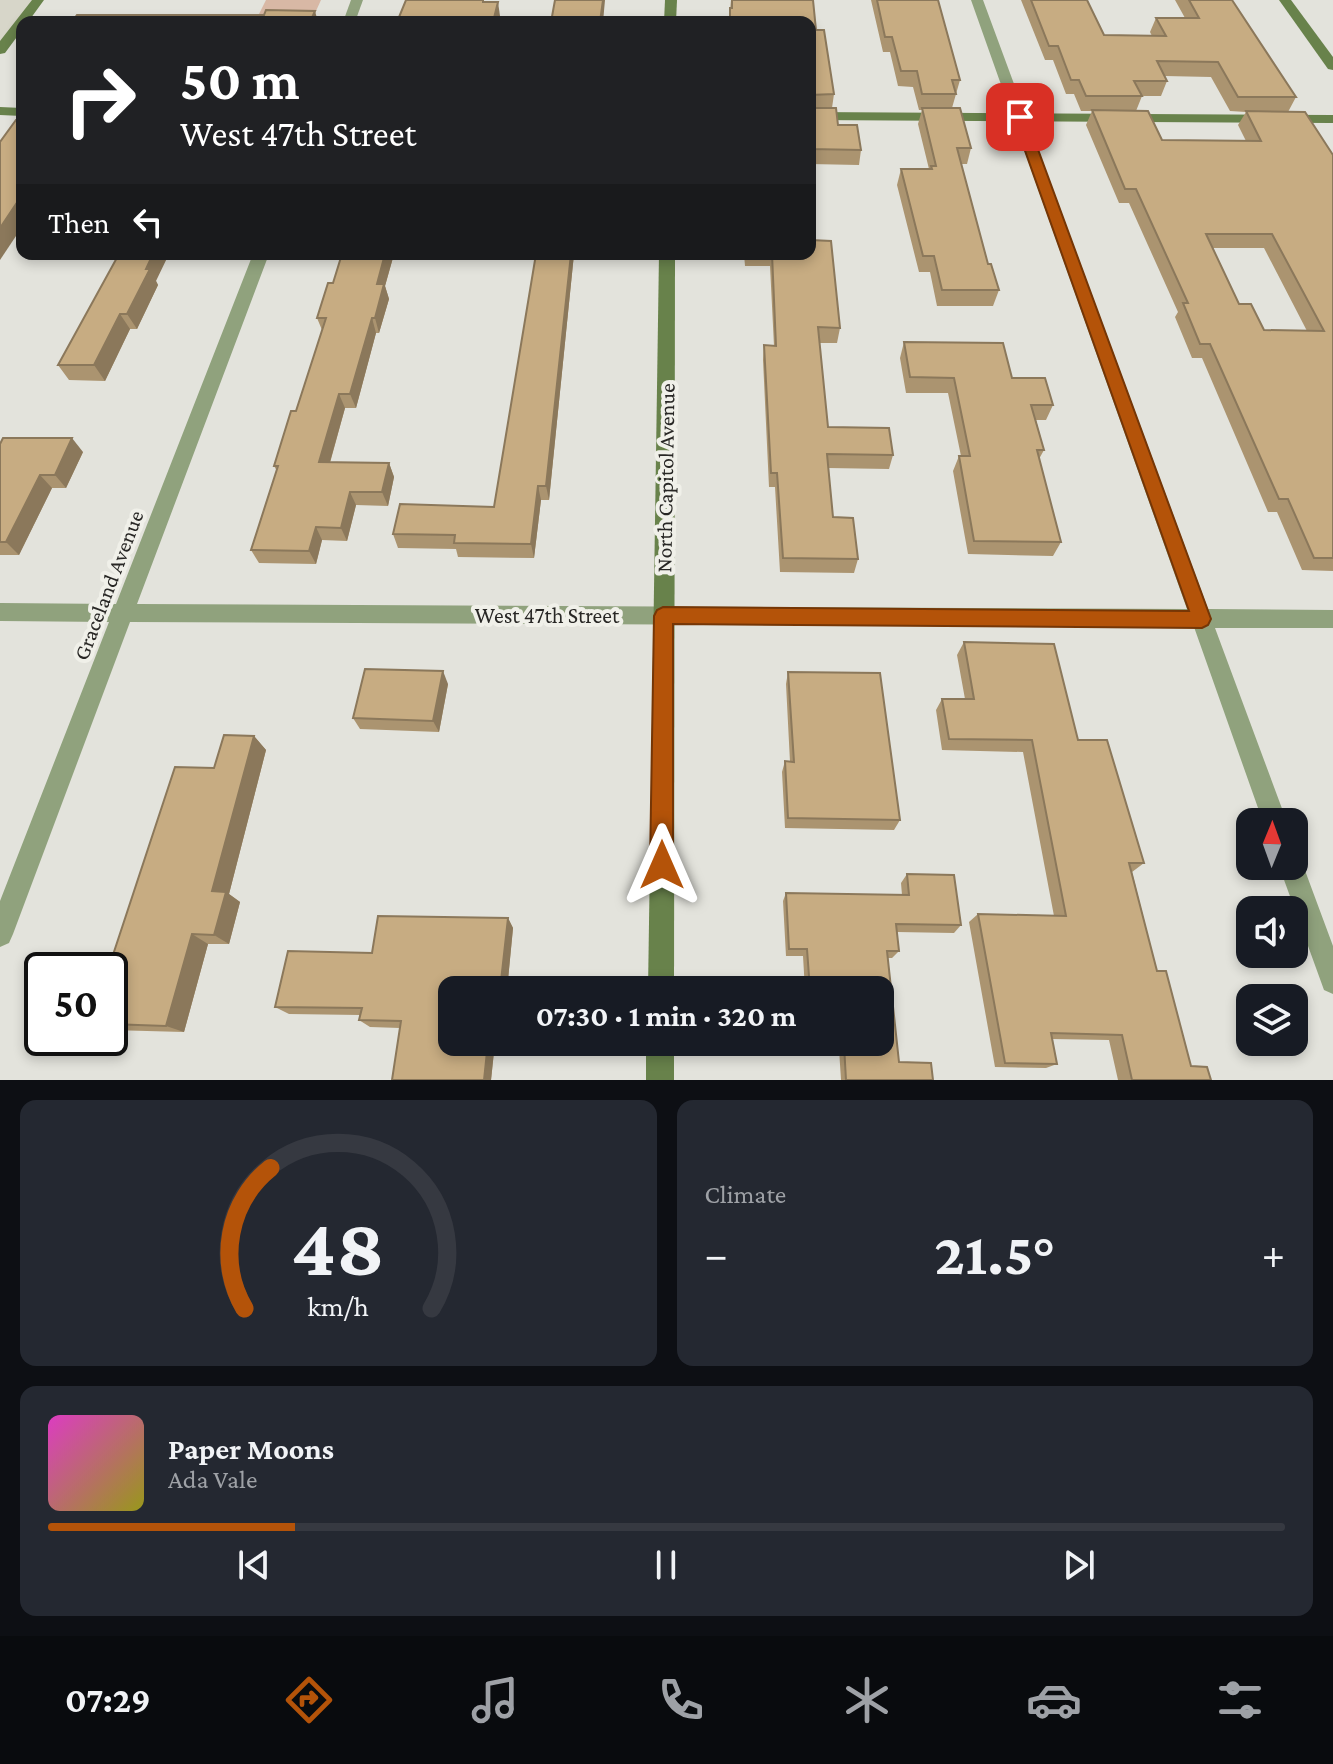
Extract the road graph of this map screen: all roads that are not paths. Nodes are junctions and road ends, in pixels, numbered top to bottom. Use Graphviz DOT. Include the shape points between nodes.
graph roads {
  1 [pos="38,0"];
  2 [pos="977,0"];
  3 [pos="1285,0"];
  4 [pos="26,16"];
  5 [pos="16,29"];
  6 [pos="0,50"];
  7 [pos="1333,66"];
  8 [pos="816,116"];
  9 [pos="1020,117"];
  10 [pos="1333,119"];
  11 [pos="259,260"];
  12 [pos="667,260"];
  13 [pos="0,612"];
  14 [pos="123,612"];
  15 [pos="663,616"];
  16 [pos="1202,619"];
  17 [pos="1333,619"];
  18 [pos="1270,808"];
  19 [pos="1296,880"];
  20 [pos="0,934"];
  21 [pos="661,976"];
  22 [pos="1333,981"];
  23 [pos="660,1056"];
  24 [pos="660,1080"];
  1 -- 4 [label="street"];
  2 -- 9 [label="street"];
  3 -- 7 [label="street"];
  5 -- 6 [label="street"];
  8 -- 9 [label="street"];
  9 -- 10 [label="street"];
  9 -- 16 [label="street"];
  11 -- 14 [label="street, Graceland Avenue"];
  12 -- 15 [label="street, North Capitol Avenue"];
  13 -- 14 [label="street, West 47th Street"];
  14 -- 15 [label="street, West 47th Street"];
  14 -- 20 [label="street, Graceland Avenue"];
  15 -- 16 [label="street, West 47th Street"];
  15 -- 21 [label="street, North Capitol Avenue"];
  16 -- 17 [label="street, West 47th Street"];
  16 -- 18 [label="street"];
  19 -- 22 [label="street"];
  23 -- 24 [label="street"];
}
